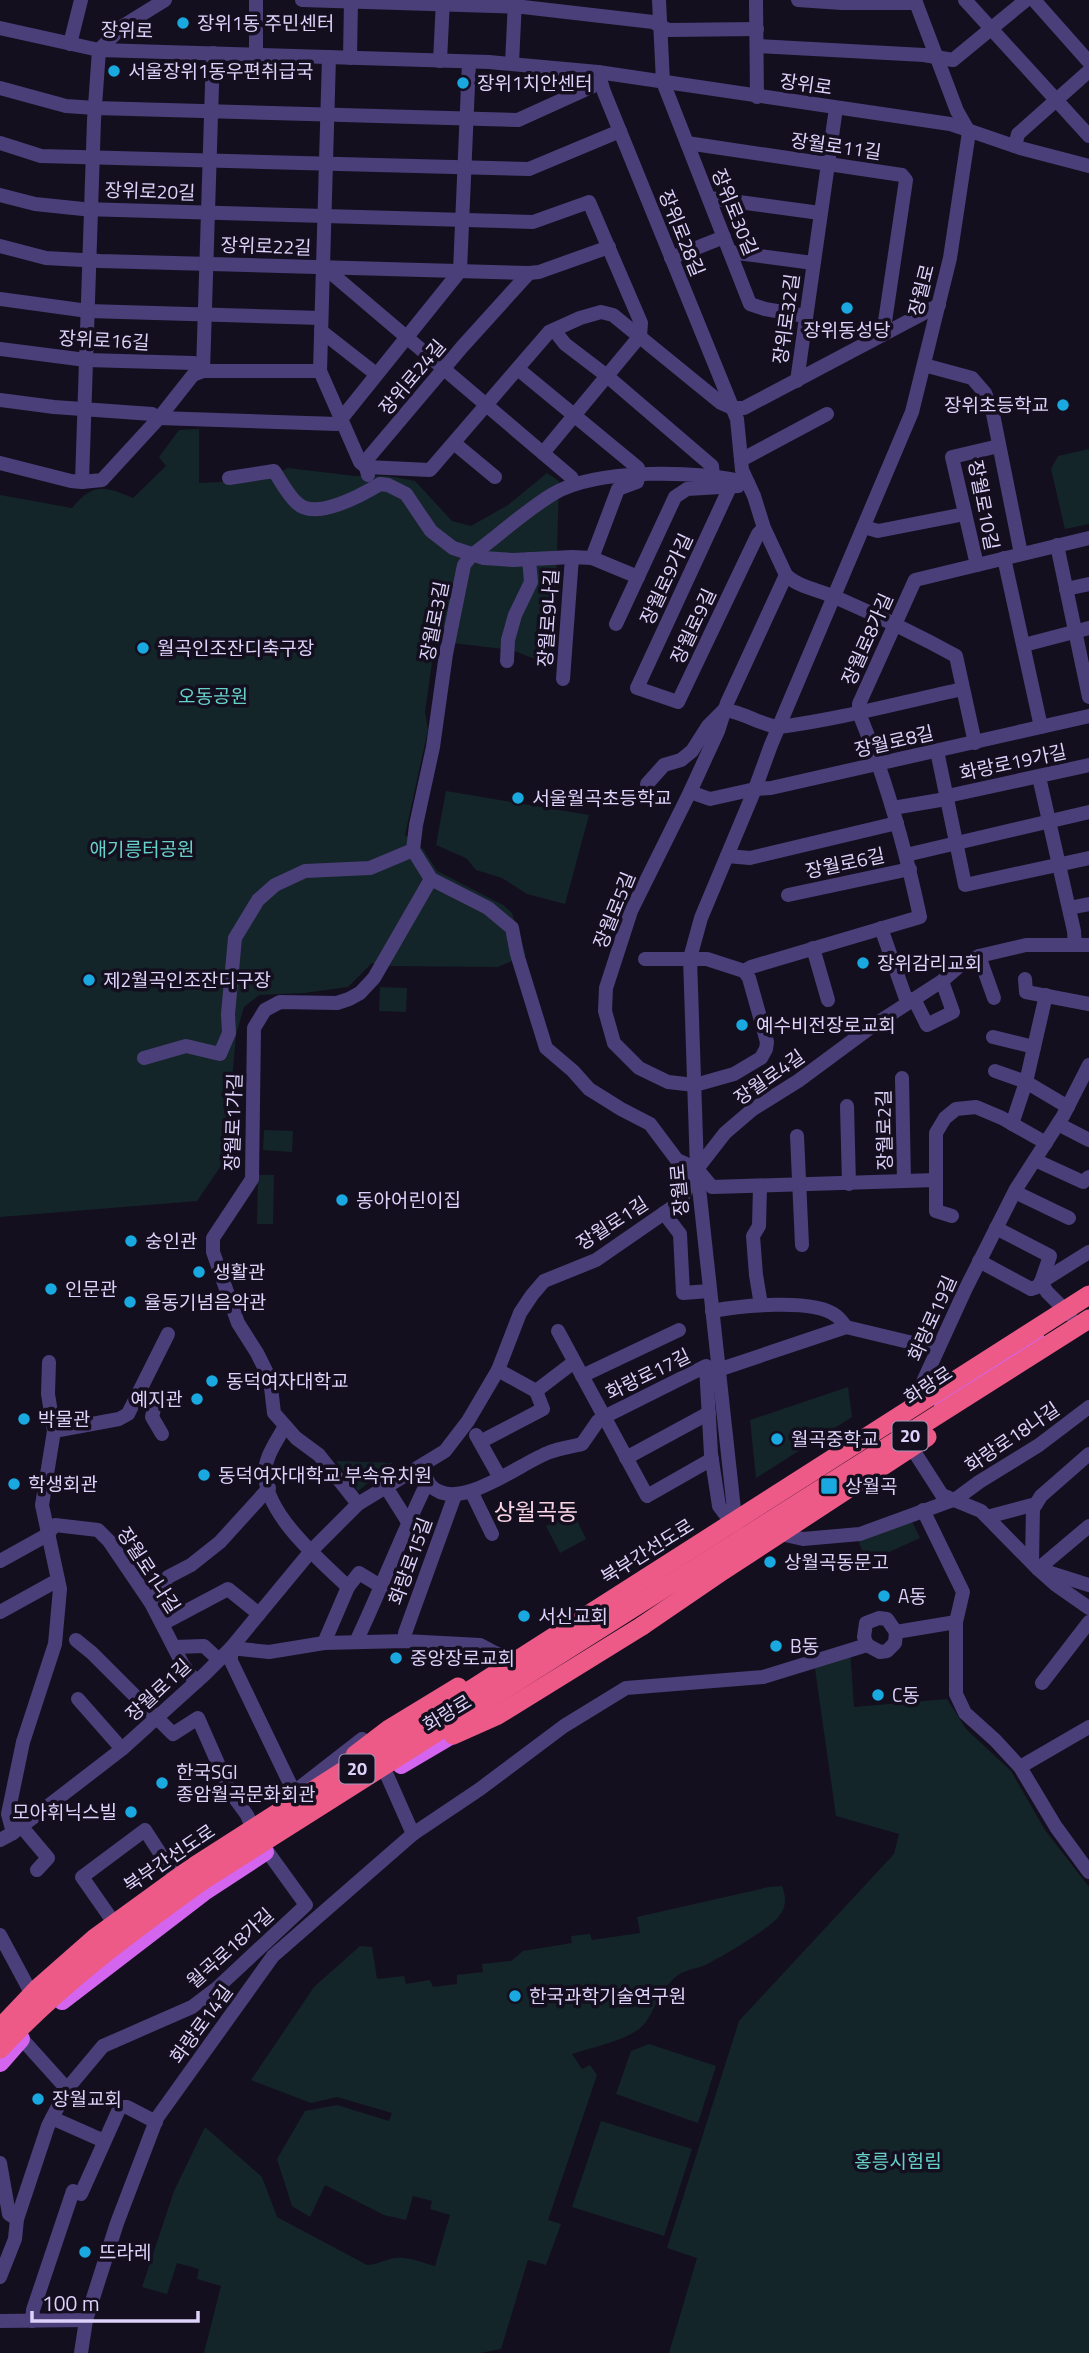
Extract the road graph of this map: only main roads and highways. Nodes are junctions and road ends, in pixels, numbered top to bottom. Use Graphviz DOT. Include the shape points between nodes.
graph roads {
  1 [pos="1089,1295"];
  2 [pos="1089,1306"];
  3 [pos="1081,1318"];
  4 [pos="1044,1323"];
  5 [pos="1089,1326"];
  6 [pos="1023,1362"];
  7 [pos="904,1433"];
  8 [pos="807,1497"];
  9 [pos="736,1528"];
  10 [pos="736,1555"];
  11 [pos="453,1735"];
  12 [pos="398,1743"];
  13 [pos="386,1773"];
  14 [pos="293,1804"];
  15 [pos="63,1990"];
  16 [pos="17,2030"];
  17 [pos="0,2040"];
  18 [pos="0,2049"];
  19 [pos="0,2063"];
  1 -- 4 [label="highway, 북부간선도로, bridge"];
  2 -- 3 [label="main road, 화랑로 / 20"];
  3 -- 6 [label="highway, 북부간선도로, bridge"];
  3 -- 7 [label="main road, 화랑로 / 20"];
  4 -- 14 [label="highway, bridge" via="976,1357 751,1497 389,1729"];
  4 -- 16 [label="highway, 북부간선도로, bridge" via="190,1869 94,1938 37,1989"];
  5 -- 7 [label="main road, 화랑로 / 20"];
  6 -- 11 [label="highway, bridge" via="1002,1388 642,1626 498,1715"];
  6 -- 18 [label="highway, 북부간선도로, bridge" via="202,1881 124,1937 49,2000"];
  7 -- 8 [label="main road, 화랑로 / 20"];
  8 -- 9 [label="main road, 화랑로 / 20"];
  8 -- 10 [label="main road, 화랑로 / 20" via="772,1532"];
  9 -- 10 [label="main road, 장월로"];
  9 -- 12 [label="main road, 화랑로 / 20"];
  10 -- 11 [label="main road, 화랑로 / 20"];
  11 -- 13 [label="main road, 화랑로 / 20"];
  12 -- 13 [label="main road" via="385,1759"];
  12 -- 14 [label="main road, 화랑로 / 20"];
  13 -- 15 [label="main road, 화랑로 / 20"];
  14 -- 15 [label="main road, 화랑로 / 20" via="119,1930"];
  15 -- 16 [label="main road, 화랑로 / 20"];
  15 -- 16 [label="main road, 화랑로 / 20" via="37,2003"];
  16 -- 17 [label="main road, 화랑로 / 20"];
  16 -- 19 [label="main road, 화랑로 / 20"];
}
